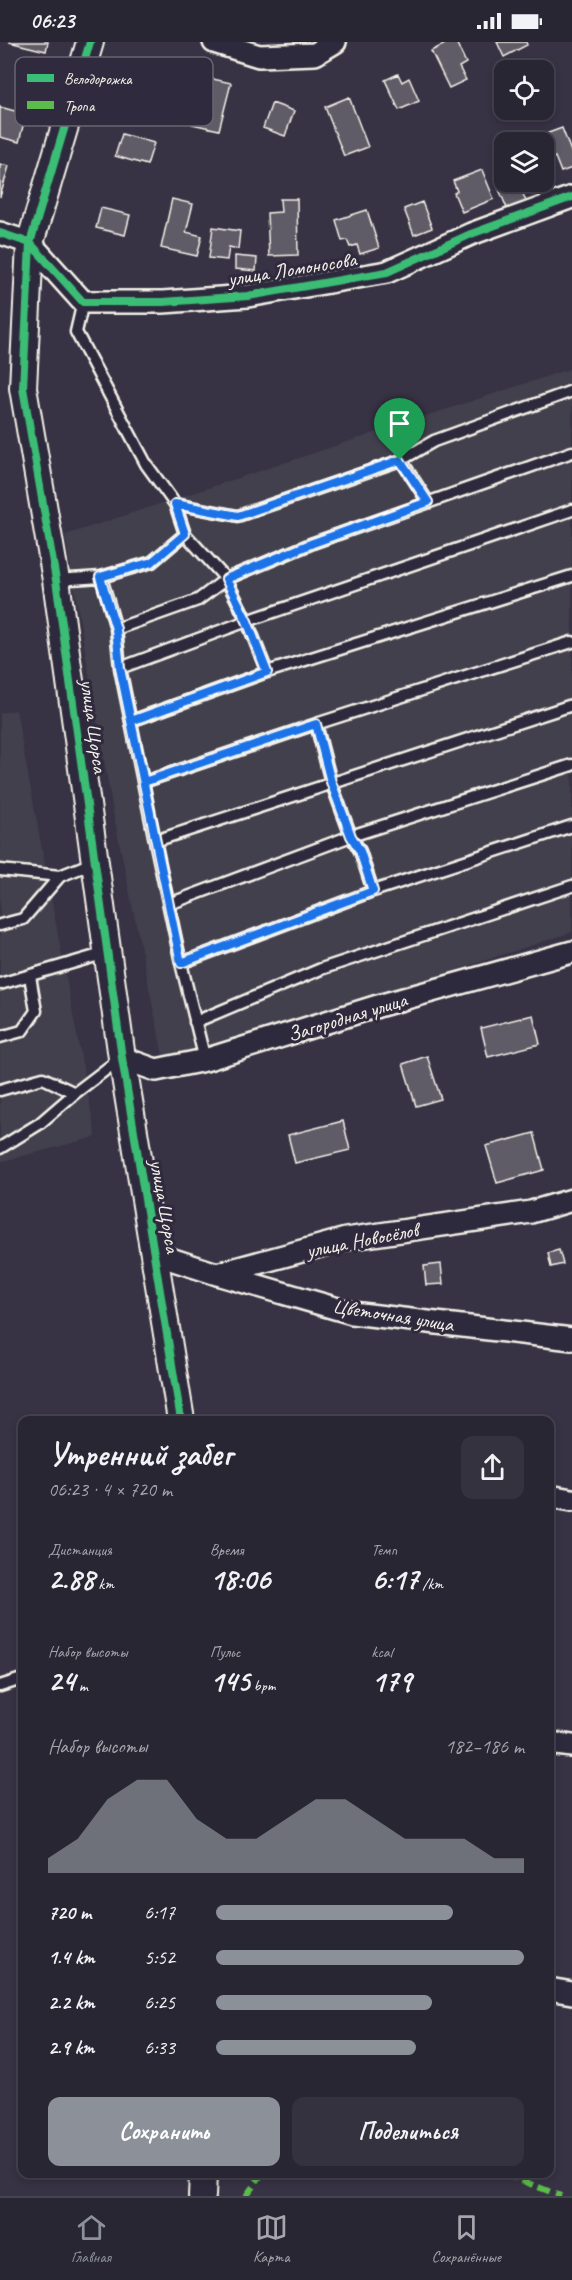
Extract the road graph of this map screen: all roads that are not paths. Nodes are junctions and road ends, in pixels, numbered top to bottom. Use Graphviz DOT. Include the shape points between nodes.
graph roads {
  1 [pos="90,42"];
  2 [pos="214,42"];
  3 [pos="335,42"];
  4 [pos="86,57"];
  5 [pos="65,126"];
  6 [pos="572,197"];
  7 [pos="1,239"];
  8 [pos="30,243"];
  9 [pos="83,302"];
  10 [pos="572,391"];
  11 [pos="572,452"];
  12 [pos="400,460"];
  13 [pos="428,502"];
  14 [pos="175,504"];
  15 [pos="572,510"];
  16 [pos="185,534"];
  17 [pos="572,576"];
  18 [pos="100,577"];
  19 [pos="226,579"];
  20 [pos="56,580"];
  21 [pos="247,621"];
  22 [pos="116,629"];
  23 [pos="572,642"];
  24 [pos="120,668"];
  25 [pos="267,672"];
  26 [pos="572,705"];
  27 [pos="131,721"];
  28 [pos="316,724"];
  29 [pos="572,765"];
  30 [pos="144,782"];
  31 [pos="331,782"];
  32 [pos="572,826"];
  33 [pos="351,836"];
  34 [pos="155,840"];
  35 [pos="95,862"];
  36 [pos="0,870"];
  37 [pos="60,876"];
  38 [pos="572,886"];
  39 [pos="373,891"];
  40 [pos="169,904"];
  41 [pos="0,925"];
  42 [pos="572,952"];
  43 [pos="108,953"];
  44 [pos="181,963"];
  45 [pos="30,976"];
  46 [pos="0,984"];
  47 [pos="195,1022"];
  48 [pos="0,1037"];
  49 [pos="122,1058"];
  50 [pos="205,1060"];
  51 [pos="0,1090"];
  52 [pos="75,1093"];
  53 [pos="0,1149"];
  54 [pos="572,1200"];
  55 [pos="155,1254"];
  56 [pos="217,1274"];
  57 [pos="572,1338"];
  58 [pos="180,1416"];
  59 [pos="554,1497"];
  60 [pos="572,1500"];
  61 [pos="18,1680"];
  62 [pos="0,1686"];
  63 [pos="554,1744"];
  64 [pos="572,1746"];
  65 [pos="554,1990"];
  66 [pos="572,1993"];
  67 [pos="203,2178"];
  68 [pos="202,2196"];
  1 -- 4 [label="street, улица Щорса"];
  2 -- 3 [label="street" via="259,56 315,54"];
  5 -- 8 [label="street, улица Щорса"];
  6 -- 9 [label="street, улица Ломоносова" via="471,234 387,272 249,296"];
  7 -- 8 [label="street"];
  8 -- 9 [label="street"];
  8 -- 20 [label="street, улица Щорса" via="23,388"];
  9 -- 14 [label="lane" via="76,332 146,464"];
  10 -- 12 [label="lane" via="434,441"];
  11 -- 13 [label="lane"];
  12 -- 13 [label="lane"];
  12 -- 14 [label="lane" via="238,516"];
  13 -- 19 [label="lane"];
  14 -- 16 [label="lane"];
  15 -- 21 [label="lane"];
  16 -- 18 [label="lane" via="152,562"];
  16 -- 19 [label="lane"];
  17 -- 25 [label="lane"];
  18 -- 20 [label="lane"];
  18 -- 22 [label="lane"];
  19 -- 21 [label="lane"];
  19 -- 22 [label="lane" via="198,600"];
  20 -- 35 [label="street, улица Щорса"];
  21 -- 24 [label="lane"];
  21 -- 25 [label="lane"];
  22 -- 24 [label="lane"];
  23 -- 28 [label="lane"];
  24 -- 27 [label="lane"];
  25 -- 27 [label="lane"];
  26 -- 31 [label="lane"];
  27 -- 30 [label="lane"];
  28 -- 30 [label="lane"];
  28 -- 31 [label="lane"];
  29 -- 33 [label="lane"];
  30 -- 34 [label="lane"];
  31 -- 33 [label="lane"];
  31 -- 34 [label="lane"];
  32 -- 39 [label="lane"];
  33 -- 39 [label="lane"];
  33 -- 40 [label="lane"];
  34 -- 40 [label="lane"];
  35 -- 37 [label="lane"];
  35 -- 43 [label="street, улица Щорса"];
  36 -- 37 [label="lane"];
  37 -- 41 [label="lane" via="23,919"];
  38 -- 47 [label="lane" via="321,969"];
  39 -- 44 [label="lane"];
  40 -- 44 [label="lane"];
  42 -- 50 [label="street, Загородная улица"];
  43 -- 45 [label="lane"];
  43 -- 49 [label="street, улица Щорса"];
  44 -- 47 [label="lane"];
  45 -- 46 [label="lane"];
  45 -- 48 [label="lane" via="36,1011 22,1031"];
  47 -- 50 [label="lane"];
  49 -- 50 [label="street, Загородная улица" via="156,1070"];
  49 -- 52 [label="lane"];
  49 -- 55 [label="street, улица Щорса"];
  51 -- 52 [label="lane" via="43,1078"];
  52 -- 53 [label="lane" via="39,1124"];
  54 -- 56 [label="street, улица Новосёлов" via="531,1212 346,1239"];
  55 -- 56 [label="street"];
  55 -- 58 [label="street, улица Щорса"];
  56 -- 57 [label="street, Цветочная улица" via="352,1313"];
  59 -- 60 [label="street"];
  61 -- 62 [label="lane"];
  63 -- 64 [label="street"];
  65 -- 66 [label="street"];
  67 -- 68 [label="street"];
}
